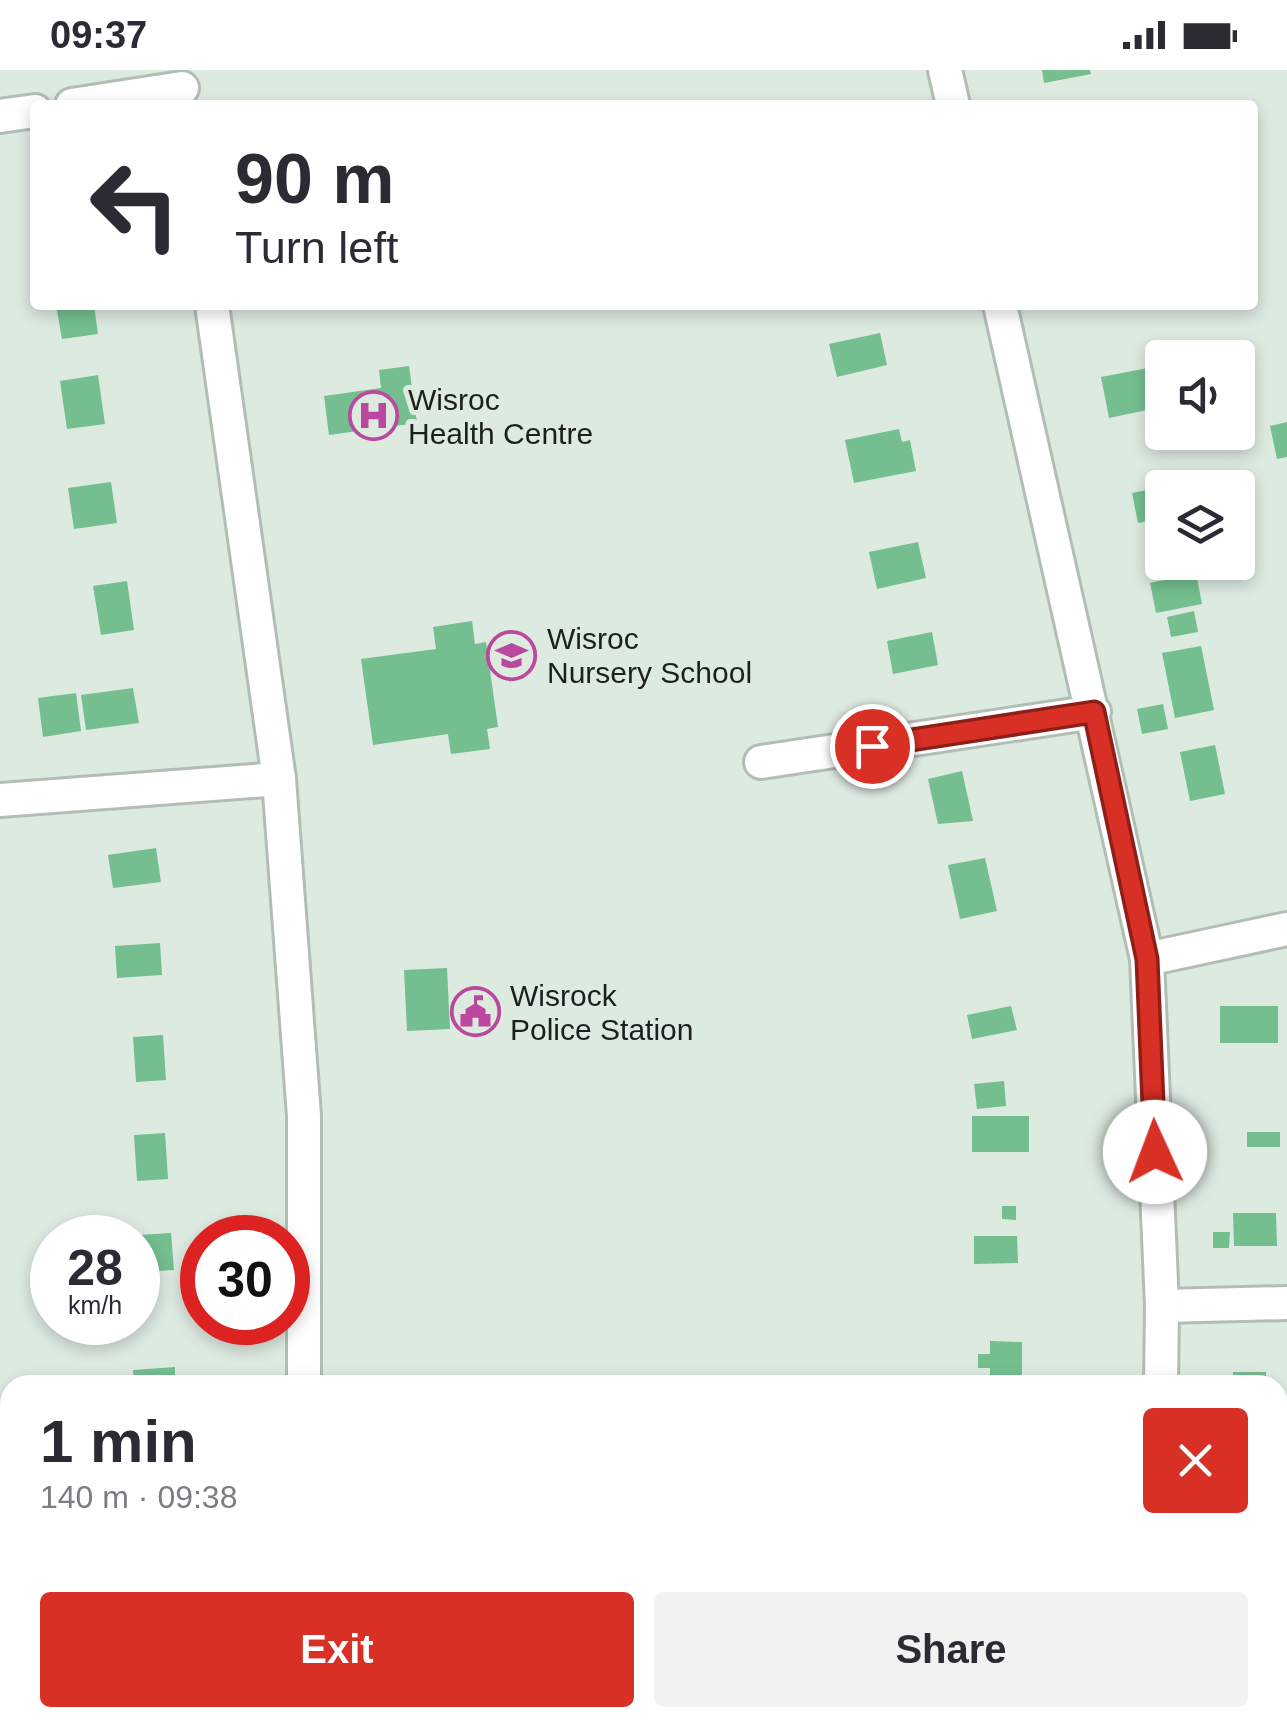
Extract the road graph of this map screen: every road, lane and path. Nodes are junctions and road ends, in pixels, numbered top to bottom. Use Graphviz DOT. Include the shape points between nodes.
graph roads {
  1 [pos="946,70"];
  2 [pos="182,88"];
  3 [pos="104,100"];
  4 [pos="953,100"];
  5 [pos="30,112"];
  6 [pos="0,116"];
  7 [pos="213,310"];
  8 [pos="1001,310"];
  9 [pos="1094,712"];
  10 [pos="761,762"];
  11 [pos="279,779"];
  12 [pos="0,800"];
  13 [pos="1287,930"];
  14 [pos="1147,959"];
  15 [pos="1287,1303"];
  16 [pos="1162,1306"];
  17 [pos="304,1375"];
  18 [pos="1161,1375"];
  1 -- 4 [label="street"];
  2 -- 3 [label="street"];
  5 -- 6 [label="street"];
  7 -- 11 [label="street"];
  8 -- 9 [label="street"];
  9 -- 10 [label="street"];
  9 -- 14 [label="street"];
  11 -- 12 [label="street"];
  11 -- 17 [label="street" via="304,1116"];
  13 -- 14 [label="street"];
  14 -- 16 [label="street"];
  15 -- 16 [label="street"];
  16 -- 18 [label="street"];
}
